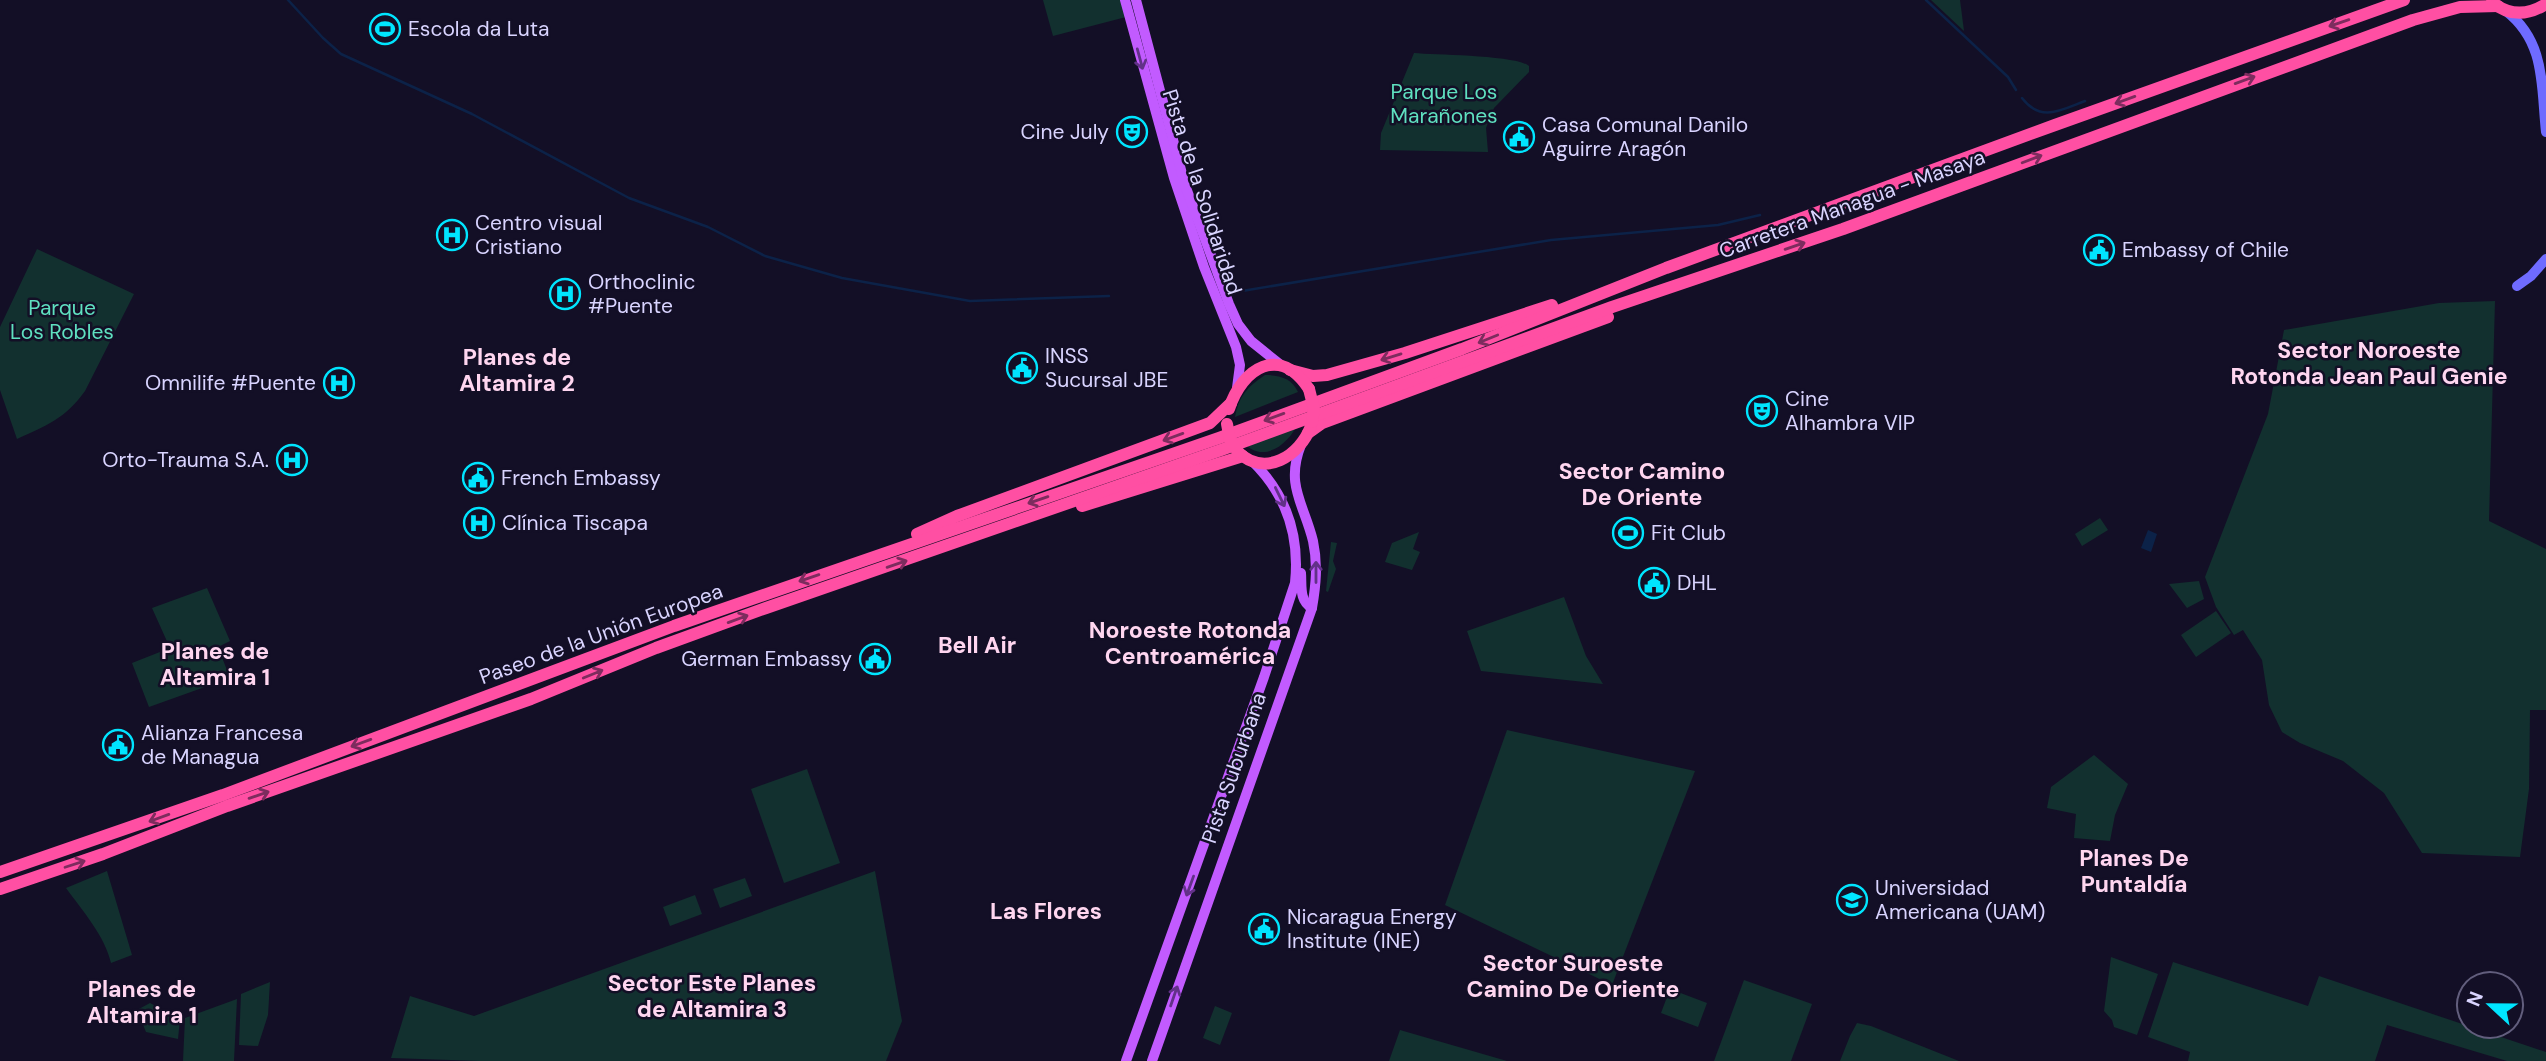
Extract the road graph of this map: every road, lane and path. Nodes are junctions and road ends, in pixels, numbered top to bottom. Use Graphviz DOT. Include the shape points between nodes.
graph roads {
  1 [pos="1125,0"];
  2 [pos="1136,0"];
  3 [pos="2404,0"];
  4 [pos="2546,4"];
  5 [pos="2498,6"];
  6 [pos="2546,132"];
  7 [pos="2546,259"];
  8 [pos="1665,268"];
  9 [pos="1684,284"];
  10 [pos="2517,286"];
  11 [pos="1287,369"];
  12 [pos="1233,399"];
  13 [pos="1310,428"];
  14 [pos="1220,444"];
  15 [pos="1301,445"];
  16 [pos="1244,456"];
  17 [pos="1291,525"];
  18 [pos="928,553"];
  19 [pos="874,556"];
  20 [pos="1312,608"];
  21 [pos="0,872"];
  22 [pos="0,889"];
  23 [pos="1126,1061"];
  24 [pos="1152,1061"];
  1 -- 12 [label="main road, Pista de la Solidaridad, one-way" via="1174,178 1236,347 1240,374"];
  2 -- 11 [label="main road, Pista de la Solidaridad" via="1185,185 1229,304 1256,347"];
  3 -- 8 [label="highway, Carretera Managua - Masaya, one-way"];
  4 -- 5 [label="highway, Carretera Managua - Masaya" via="2521,14"];
  5 -- 6 [label="main road" via="2520,22 2535,46"];
  9 -- 5 [label="highway, Carretera Managua - Masaya, one-way" via="2413,19 2460,7"];
  7 -- 10 [label="main road"];
  8 -- 11 [label="highway, Carretera Managua - Masaya, one-way" via="1362,366 1322,376"];
  8 -- 14 [label="highway, Carretera Managua - Masaya, one-way"];
  9 -- 13 [label="highway"];
  9 -- 14 [label="highway, Carretera Managua - Masaya"];
  11 -- 12 [label="highway" via="1257,369 1242,381"];
  11 -- 13 [label="highway, bridge" via="1309,389 1314,409"];
  12 -- 16 [label="highway, bridge" via="1227,424 1230,440"];
  12 -- 19 [label="highway, one-way" via="1210,423 957,516"];
  13 -- 15 [label="highway"];
  14 -- 18 [label="highway, Paseo de la Unión Europea"];
  14 -- 19 [label="highway, Paseo de la Unión Europea, one-way"];
  15 -- 16 [label="highway" via="1275,463 1262,464"];
  20 -- 15 [label="main road, Pista Suburbana, one-way" via="1315,556 1293,476"];
  16 -- 17 [label="main road, Pista Suburbana, one-way" via="1274,485"];
  16 -- 18 [label="highway, Paseo de la Unión Europea" via="976,542"];
  17 -- 20 [label="main road" via="1301,561 1302,596"];
  17 -- 23 [label="main road, Pista Suburbana, one-way" via="1296,571 1288,607"];
  22 -- 18 [label="highway, Paseo de la Unión Europea, one-way"];
  19 -- 21 [label="highway, Paseo de la Unión Europea, one-way" via="147,823"];
  24 -- 20 [label="main road, Pista Suburbana, one-way"];
}
